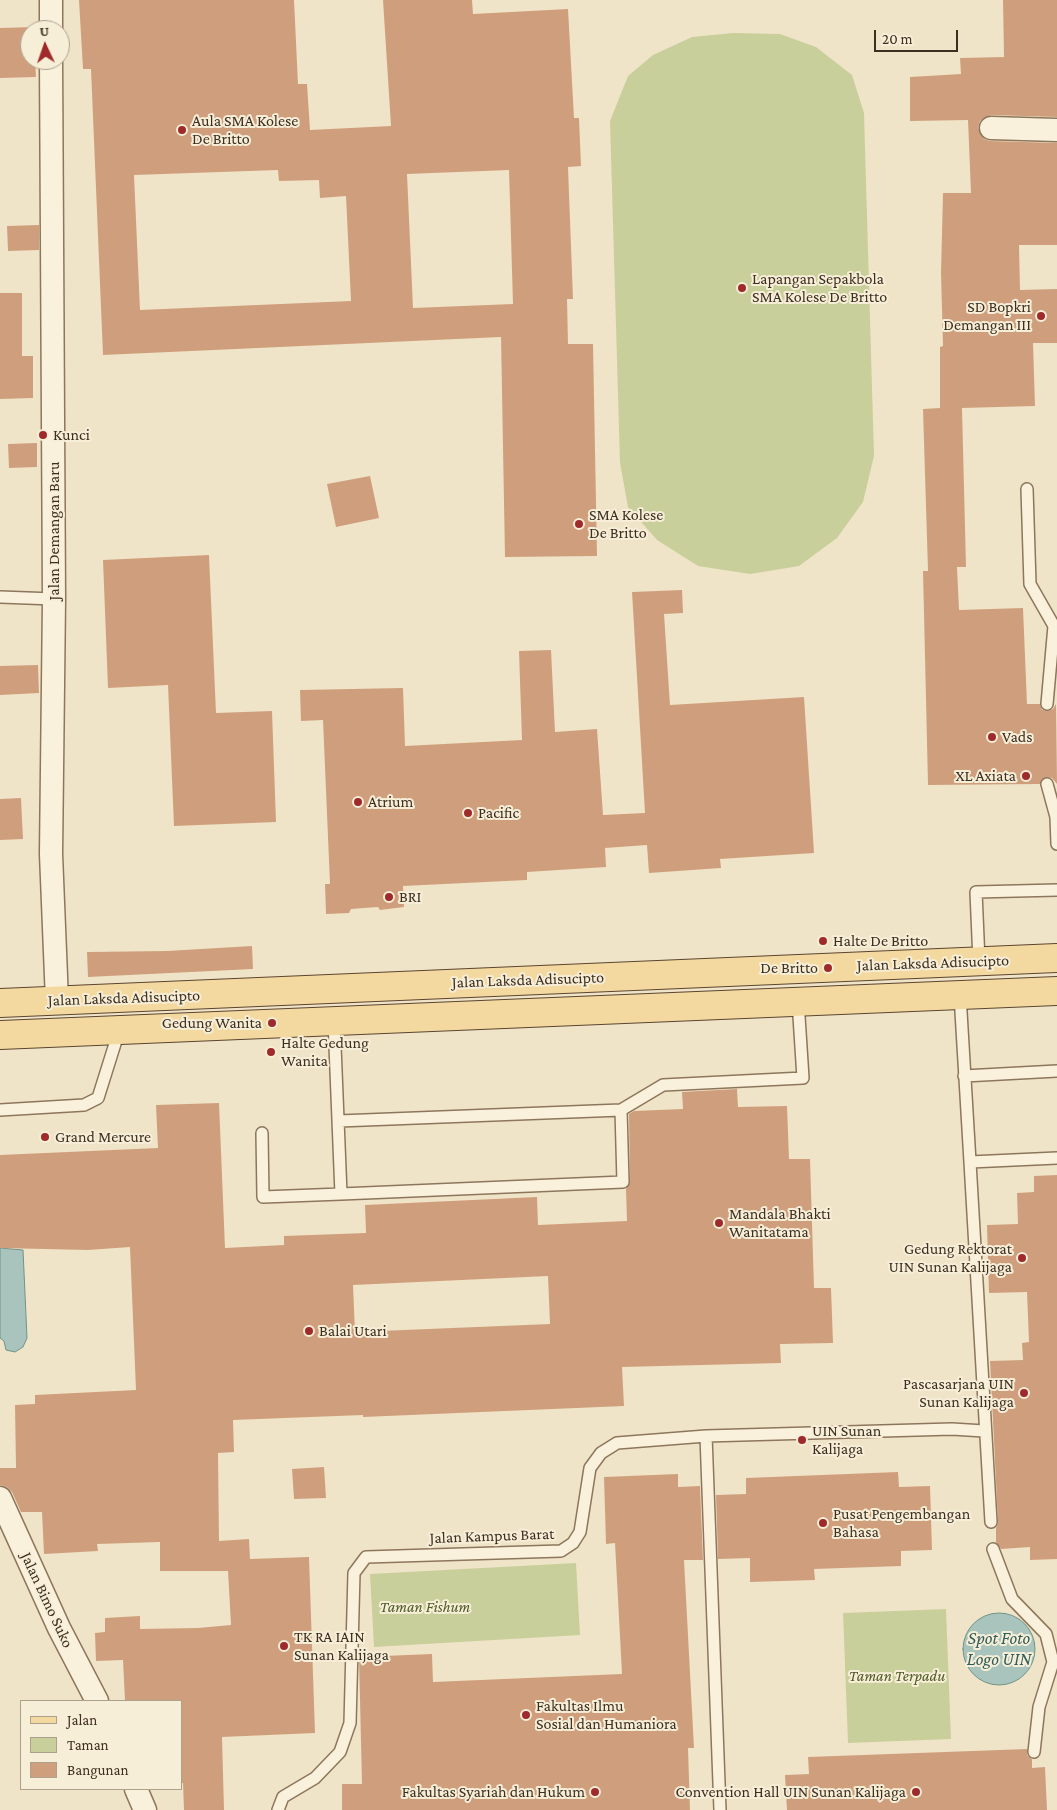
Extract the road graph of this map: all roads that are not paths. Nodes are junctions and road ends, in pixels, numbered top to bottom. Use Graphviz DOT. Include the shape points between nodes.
graph roads {
  1 [pos="51,0"];
  2 [pos="51,20"];
  3 [pos="51,70"];
  4 [pos="991,128"];
  5 [pos="1057,130"];
  6 [pos="1026,489"];
  7 [pos="0,597"];
  8 [pos="54,599"];
  9 [pos="1047,704"];
  10 [pos="1047,784"];
  11 [pos="1057,844"];
  12 [pos="1057,890"];
  13 [pos="1057,958"];
  14 [pos="979,961"];
  15 [pos="680,974"];
  16 [pos="1057,991"];
  17 [pos="960,995"];
  18 [pos="57,1001"];
  19 [pos="798,1001"];
  20 [pos="0,1003"];
  21 [pos="682,1007"];
  22 [pos="334,1020"];
  23 [pos="119,1029"];
  24 [pos="0,1035"];
  25 [pos="1057,1070"];
  26 [pos="964,1076"];
  27 [pos="0,1110"];
  28 [pos="621,1110"];
  29 [pos="339,1121"];
  30 [pos="262,1133"];
  31 [pos="1057,1158"];
  32 [pos="970,1162"];
  33 [pos="341,1194"];
  34 [pos="984,1431"];
  35 [pos="706,1436"];
  36 [pos="0,1498"];
  37 [pos="991,1522"];
  38 [pos="993,1549"];
  39 [pos="96,1700"];
  40 [pos="1034,1752"];
  41 [pos="136,1790"];
  42 [pos="145,1810"];
  43 [pos="278,1810"];
  44 [pos="720,1810"];
  1 -- 2 [label="street"];
  3 -- 8 [label="street, Jalan Demangan Baru"];
  4 -- 5 [label="street"];
  6 -- 9 [label="lane" via="1030,584 1054,626"];
  7 -- 8 [label="lane"];
  8 -- 18 [label="street, Jalan Demangan Baru" via="51,854"];
  10 -- 11 [label="lane" via="1056,817"];
  12 -- 14 [label="lane" via="976,892"];
  13 -- 14 [label="main road, Jalan Laksda Adisucipto"];
  14 -- 15 [label="main road, Jalan Laksda Adisucipto"];
  15 -- 18 [label="main road, Jalan Laksda Adisucipto"];
  15 -- 21 [label="main road"];
  16 -- 17 [label="main road, Jalan Laksda Adisucipto"];
  17 -- 19 [label="main road, Jalan Laksda Adisucipto"];
  17 -- 26 [label="lane"];
  18 -- 20 [label="main road, Jalan Laksda Adisucipto"];
  19 -- 21 [label="main road, Jalan Laksda Adisucipto"];
  19 -- 28 [label="lane" via="803,1078 663,1085"];
  21 -- 22 [label="main road, Jalan Laksda Adisucipto"];
  22 -- 23 [label="main road, Jalan Laksda Adisucipto"];
  22 -- 29 [label="lane"];
  23 -- 24 [label="main road, Jalan Laksda Adisucipto"];
  23 -- 27 [label="lane" via="98,1098 84,1105"];
  25 -- 26 [label="lane"];
  26 -- 32 [label="lane"];
  28 -- 29 [label="lane"];
  28 -- 33 [label="lane" via="623,1182"];
  29 -- 33 [label="lane"];
  30 -- 33 [label="lane" via="263,1197"];
  31 -- 32 [label="lane"];
  32 -- 34 [label="lane"];
  34 -- 35 [label="lane, Jalan Kampus Barat" via="952,1429"];
  34 -- 37 [label="lane"];
  35 -- 43 [label="lane, Jalan Kampus Barat" via="617,1443 601,1453 590,1468 580,1532 573,1544 561,1551 366,1557 354,1573 350,1723 343,1745 315,1778 283,1797"];
  35 -- 44 [label="lane"];
  36 -- 39 [label="street, Jalan Bimo Suko" via="59,1628"];
  38 -- 40 [label="lane" via="1012,1599 1046,1634 1053,1662 1039,1707"];
  41 -- 42 [label="street"];
}
